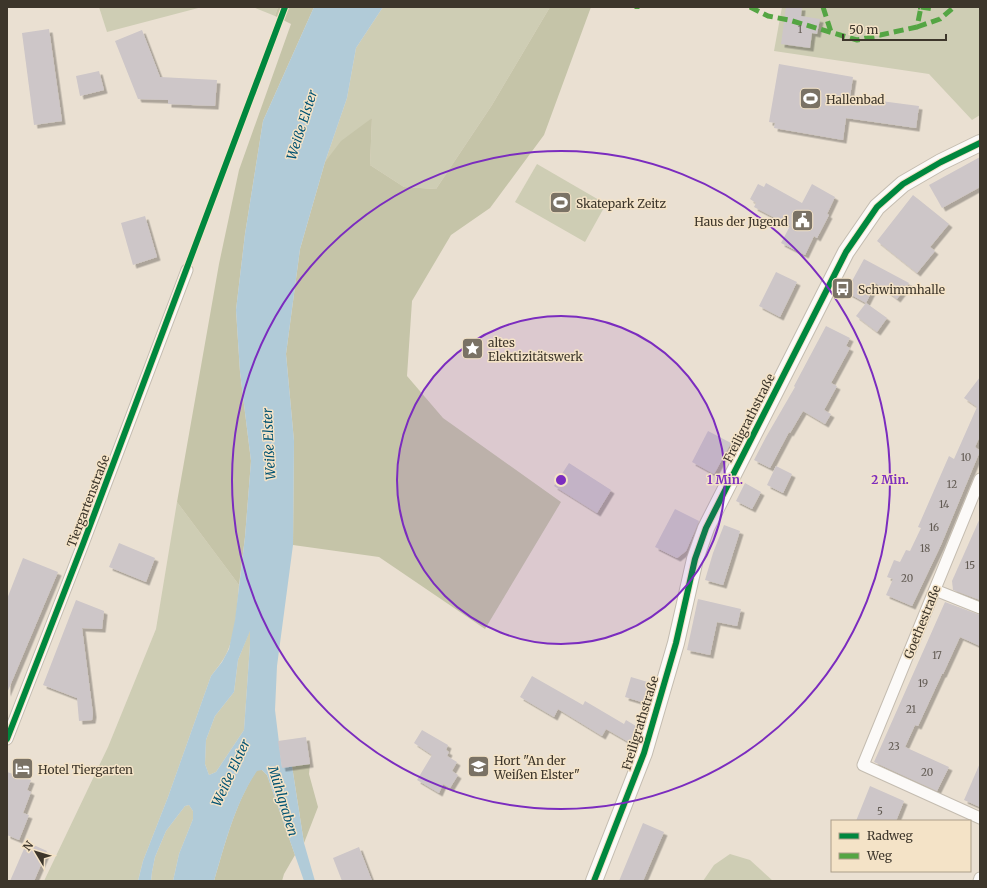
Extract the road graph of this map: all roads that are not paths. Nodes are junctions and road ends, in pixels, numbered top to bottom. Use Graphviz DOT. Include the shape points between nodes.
graph roads {
  1 [pos="980,143"];
  2 [pos="187,270"];
  3 [pos="980,479"];
  4 [pos="935,590"];
  5 [pos="980,608"];
  6 [pos="7,739"];
  7 [pos="980,818"];
  8 [pos="980,878"];
  9 [pos="594,881"];
  10 [pos="979,881"];
  1 -- 9 [label="street, Freiligrathstraße" via="903,184 877,207 846,252 706,528 695,559 676,643 644,754"];
  2 -- 6 [label="street, Tiergartenstraße"];
  3 -- 4 [label="street, Goethestraße"];
  4 -- 5 [label="street"];
  4 -- 7 [label="street, Goethestraße" via="863,765"];
  8 -- 10 [label="street"];
}
